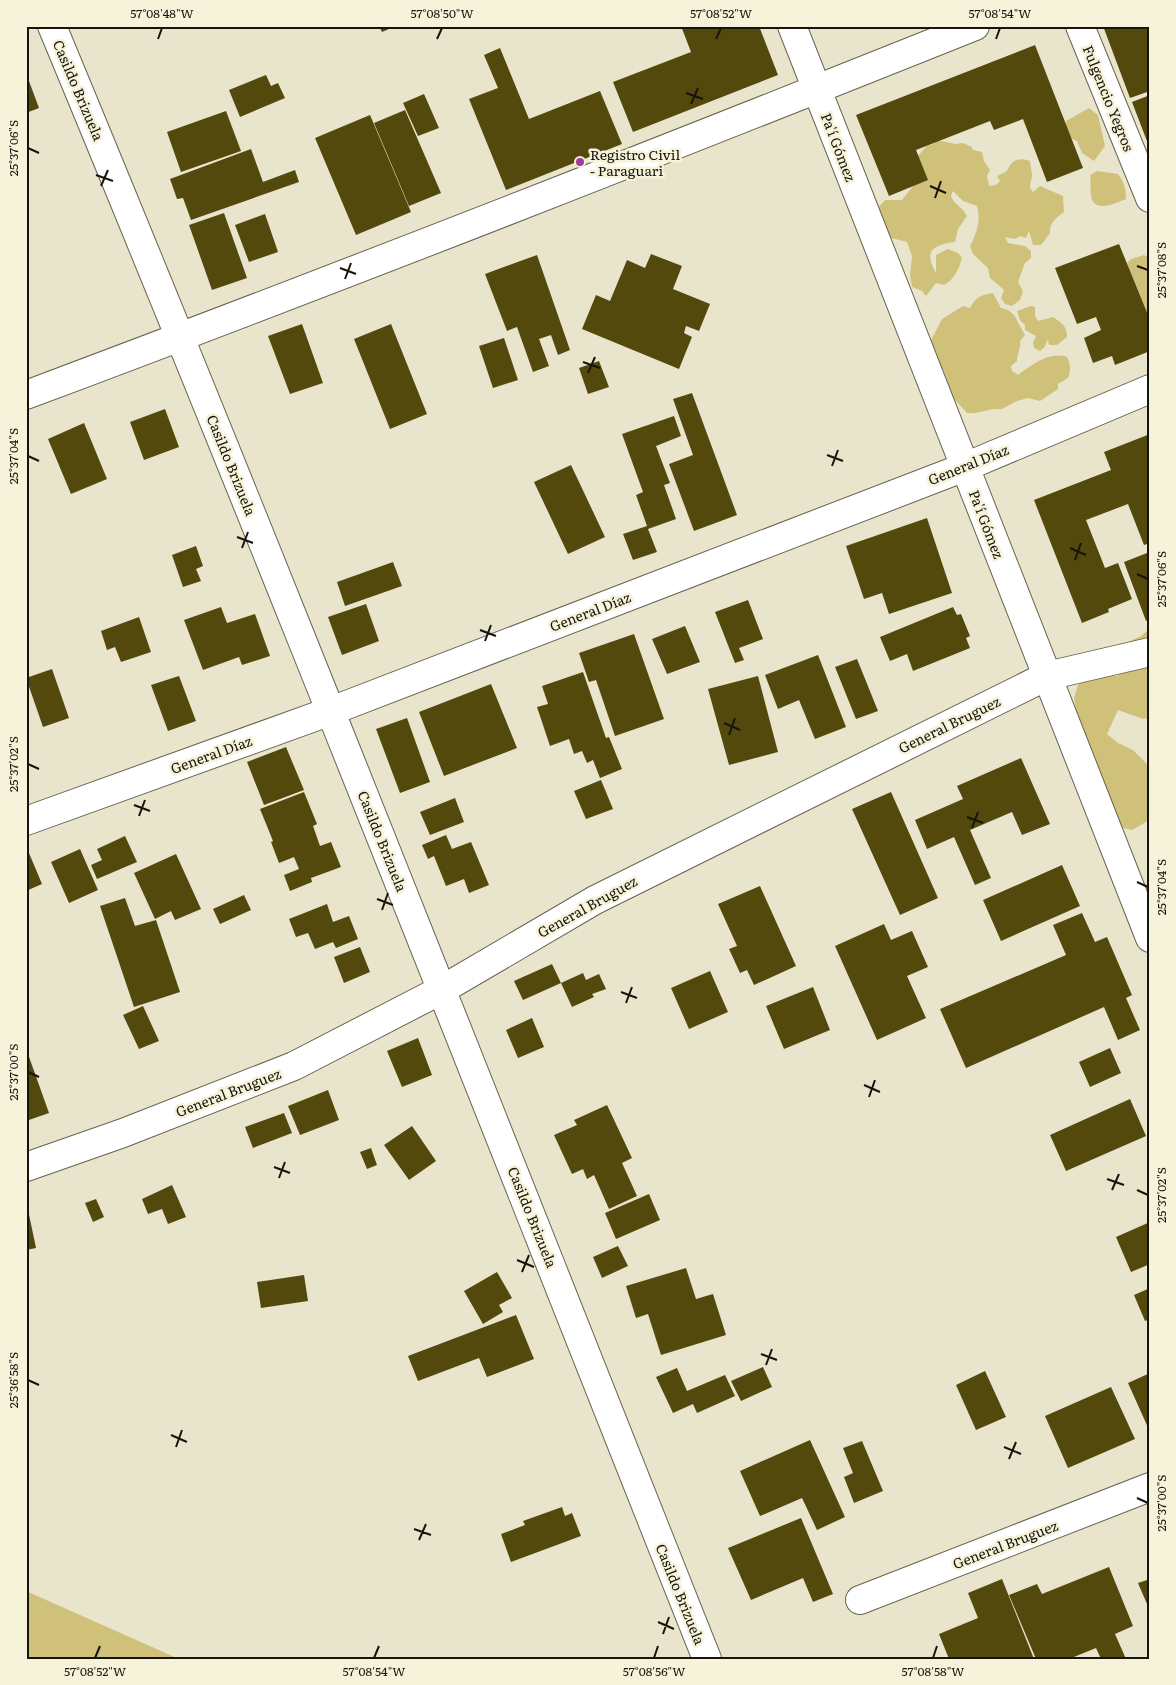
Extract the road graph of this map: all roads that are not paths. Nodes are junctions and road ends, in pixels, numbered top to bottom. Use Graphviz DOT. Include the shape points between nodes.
graph roads {
  1 [pos="52,26"];
  2 [pos="792,26"];
  3 [pos="975,26"];
  4 [pos="1080,26"];
  5 [pos="817,90"];
  6 [pos="1150,198"];
  7 [pos="181,337"];
  8 [pos="1150,389"];
  9 [pos="26,395"];
  10 [pos="965,466"];
  11 [pos="1150,652"];
  12 [pos="1047,676"];
  13 [pos="331,711"];
  14 [pos="26,821"];
  15 [pos="1150,938"];
  16 [pos="443,989"];
  17 [pos="26,1167"];
  18 [pos="1150,1487"];
  19 [pos="860,1600"];
  20 [pos="707,1659"];
  1 -- 7 [label="street, Casildo Brizuela"];
  2 -- 5 [label="street, Pa'í Gómez"];
  3 -- 5 [label="street"];
  4 -- 6 [label="street, Fulgencio Yegros"];
  5 -- 7 [label="street"];
  5 -- 10 [label="street, Pa'í Gómez"];
  7 -- 9 [label="street"];
  7 -- 13 [label="street, Casildo Brizuela"];
  8 -- 10 [label="street, General Díaz"];
  10 -- 12 [label="street, Pa'í Gómez"];
  10 -- 13 [label="street, General Díaz"];
  11 -- 12 [label="street, General Bruguez"];
  12 -- 15 [label="street, Pa'í Gómez"];
  12 -- 16 [label="street, General Bruguez" via="595,900"];
  13 -- 14 [label="street, General Díaz"];
  13 -- 16 [label="street, Casildo Brizuela"];
  16 -- 17 [label="street, General Bruguez" via="294,1066 124,1133"];
  16 -- 20 [label="street, Casildo Brizuela"];
  18 -- 19 [label="street, General Bruguez"];
}
